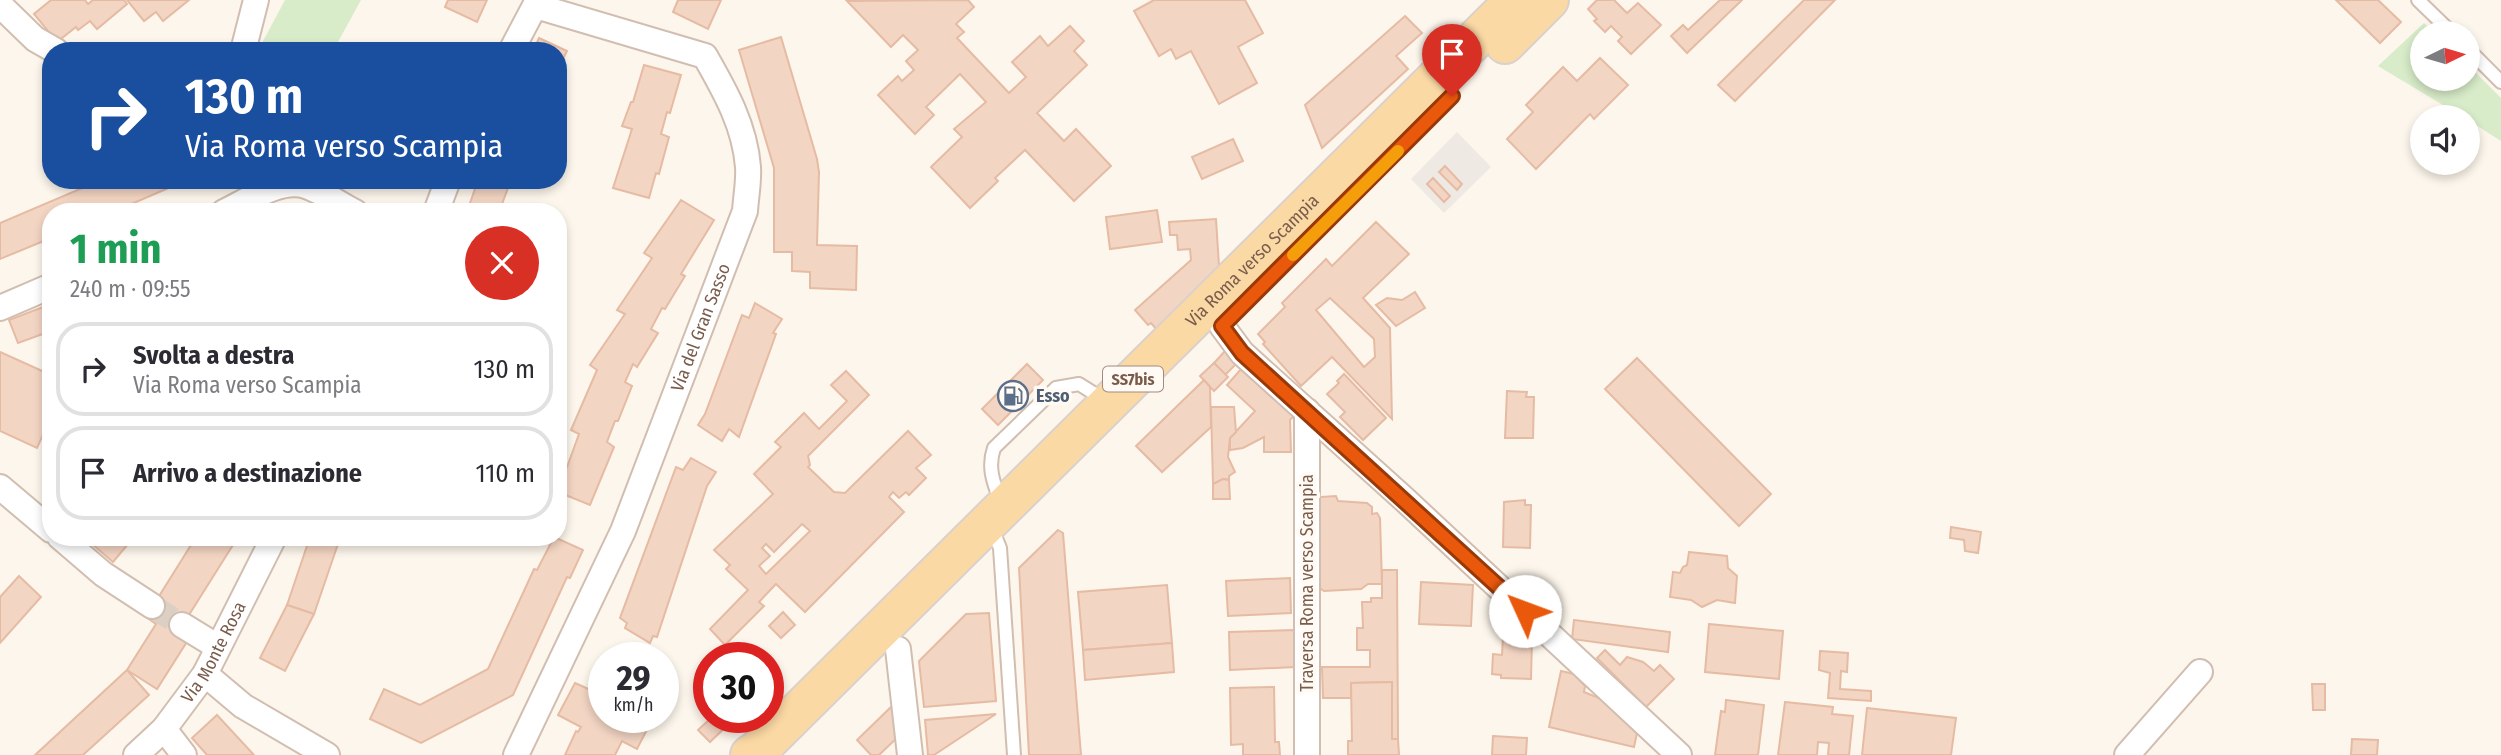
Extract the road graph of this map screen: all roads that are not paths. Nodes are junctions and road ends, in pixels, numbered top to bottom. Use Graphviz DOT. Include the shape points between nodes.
graph roads {
  1 [pos="256,0"];
  2 [pos="1515,0"];
  3 [pos="1549,0"];
  4 [pos="2418,0"];
  5 [pos="537,3"];
  6 [pos="0,5"];
  7 [pos="2440,21"];
  8 [pos="245,42"];
  9 [pos="517,42"];
  10 [pos="42,43"];
  11 [pos="2480,61"];
  12 [pos="2501,82"];
  13 [pos="274,189"];
  14 [pos="311,189"];
  15 [pos="243,203"];
  16 [pos="338,203"];
  17 [pos="42,290"];
  18 [pos="0,308"];
  19 [pos="1222,326"];
  20 [pos="1307,411"];
  21 [pos="0,486"];
  22 [pos="42,522"];
  23 [pos="997,526"];
  24 [pos="70,546"];
  25 [pos="269,546"];
  26 [pos="152,606"];
  27 [pos="182,625"];
  28 [pos="218,648"];
  29 [pos="898,649"];
  30 [pos="2200,672"];
  31 [pos="205,674"];
  32 [pos="164,729"];
  33 [pos="1669,750"];
  34 [pos="136,755"];
  35 [pos="184,755"];
  36 [pos="327,755"];
  37 [pos="516,755"];
  38 [pos="750,755"];
  39 [pos="792,755"];
  40 [pos="910,755"];
  41 [pos="1014,755"];
  42 [pos="1307,755"];
  43 [pos="2127,755"];
  1 -- 8 [label="street"];
  2 -- 23 [label="main road, Via Roma verso Scampia / SS7bis" via="1109,403"];
  3 -- 19 [label="main road, Via Roma verso Scampia / SS7bis"];
  4 -- 7 [label="lane"];
  5 -- 9 [label="street"];
  5 -- 37 [label="street, Via del Gran Sasso" via="705,56 743,131 748,169 746,211 623,531"];
  6 -- 10 [label="street"];
  11 -- 12 [label="lane"];
  13 -- 15 [label="street"];
  14 -- 16 [label="street"];
  17 -- 18 [label="street"];
  19 -- 20 [label="street" via="1242,353"];
  19 -- 23 [label="main road, Via Roma verso Scampia / SS7bis"];
  20 -- 33 [label="street"];
  20 -- 42 [label="street, Traversa Roma verso Scampia"];
  21 -- 22 [label="street"];
  23 -- 29 [label="main road, Via Roma verso Scampia / SS7bis"];
  23 -- 38 [label="main road, Via Roma verso Scampia / SS7bis"];
  23 -- 41 [label="lane"];
  24 -- 26 [label="street"];
  25 -- 28 [label="street, Via Monte Rosa"];
  27 -- 28 [label="street"];
  28 -- 31 [label="street, Via Monte Rosa"];
  29 -- 39 [label="main road, Via Roma verso Scampia / SS7bis"];
  29 -- 40 [label="street"];
  30 -- 43 [label="street"];
  31 -- 32 [label="street, Via Monte Rosa"];
  31 -- 36 [label="street" via="243,706"];
  32 -- 34 [label="street, Via Monte Rosa"];
  32 -- 35 [label="street"];
}
